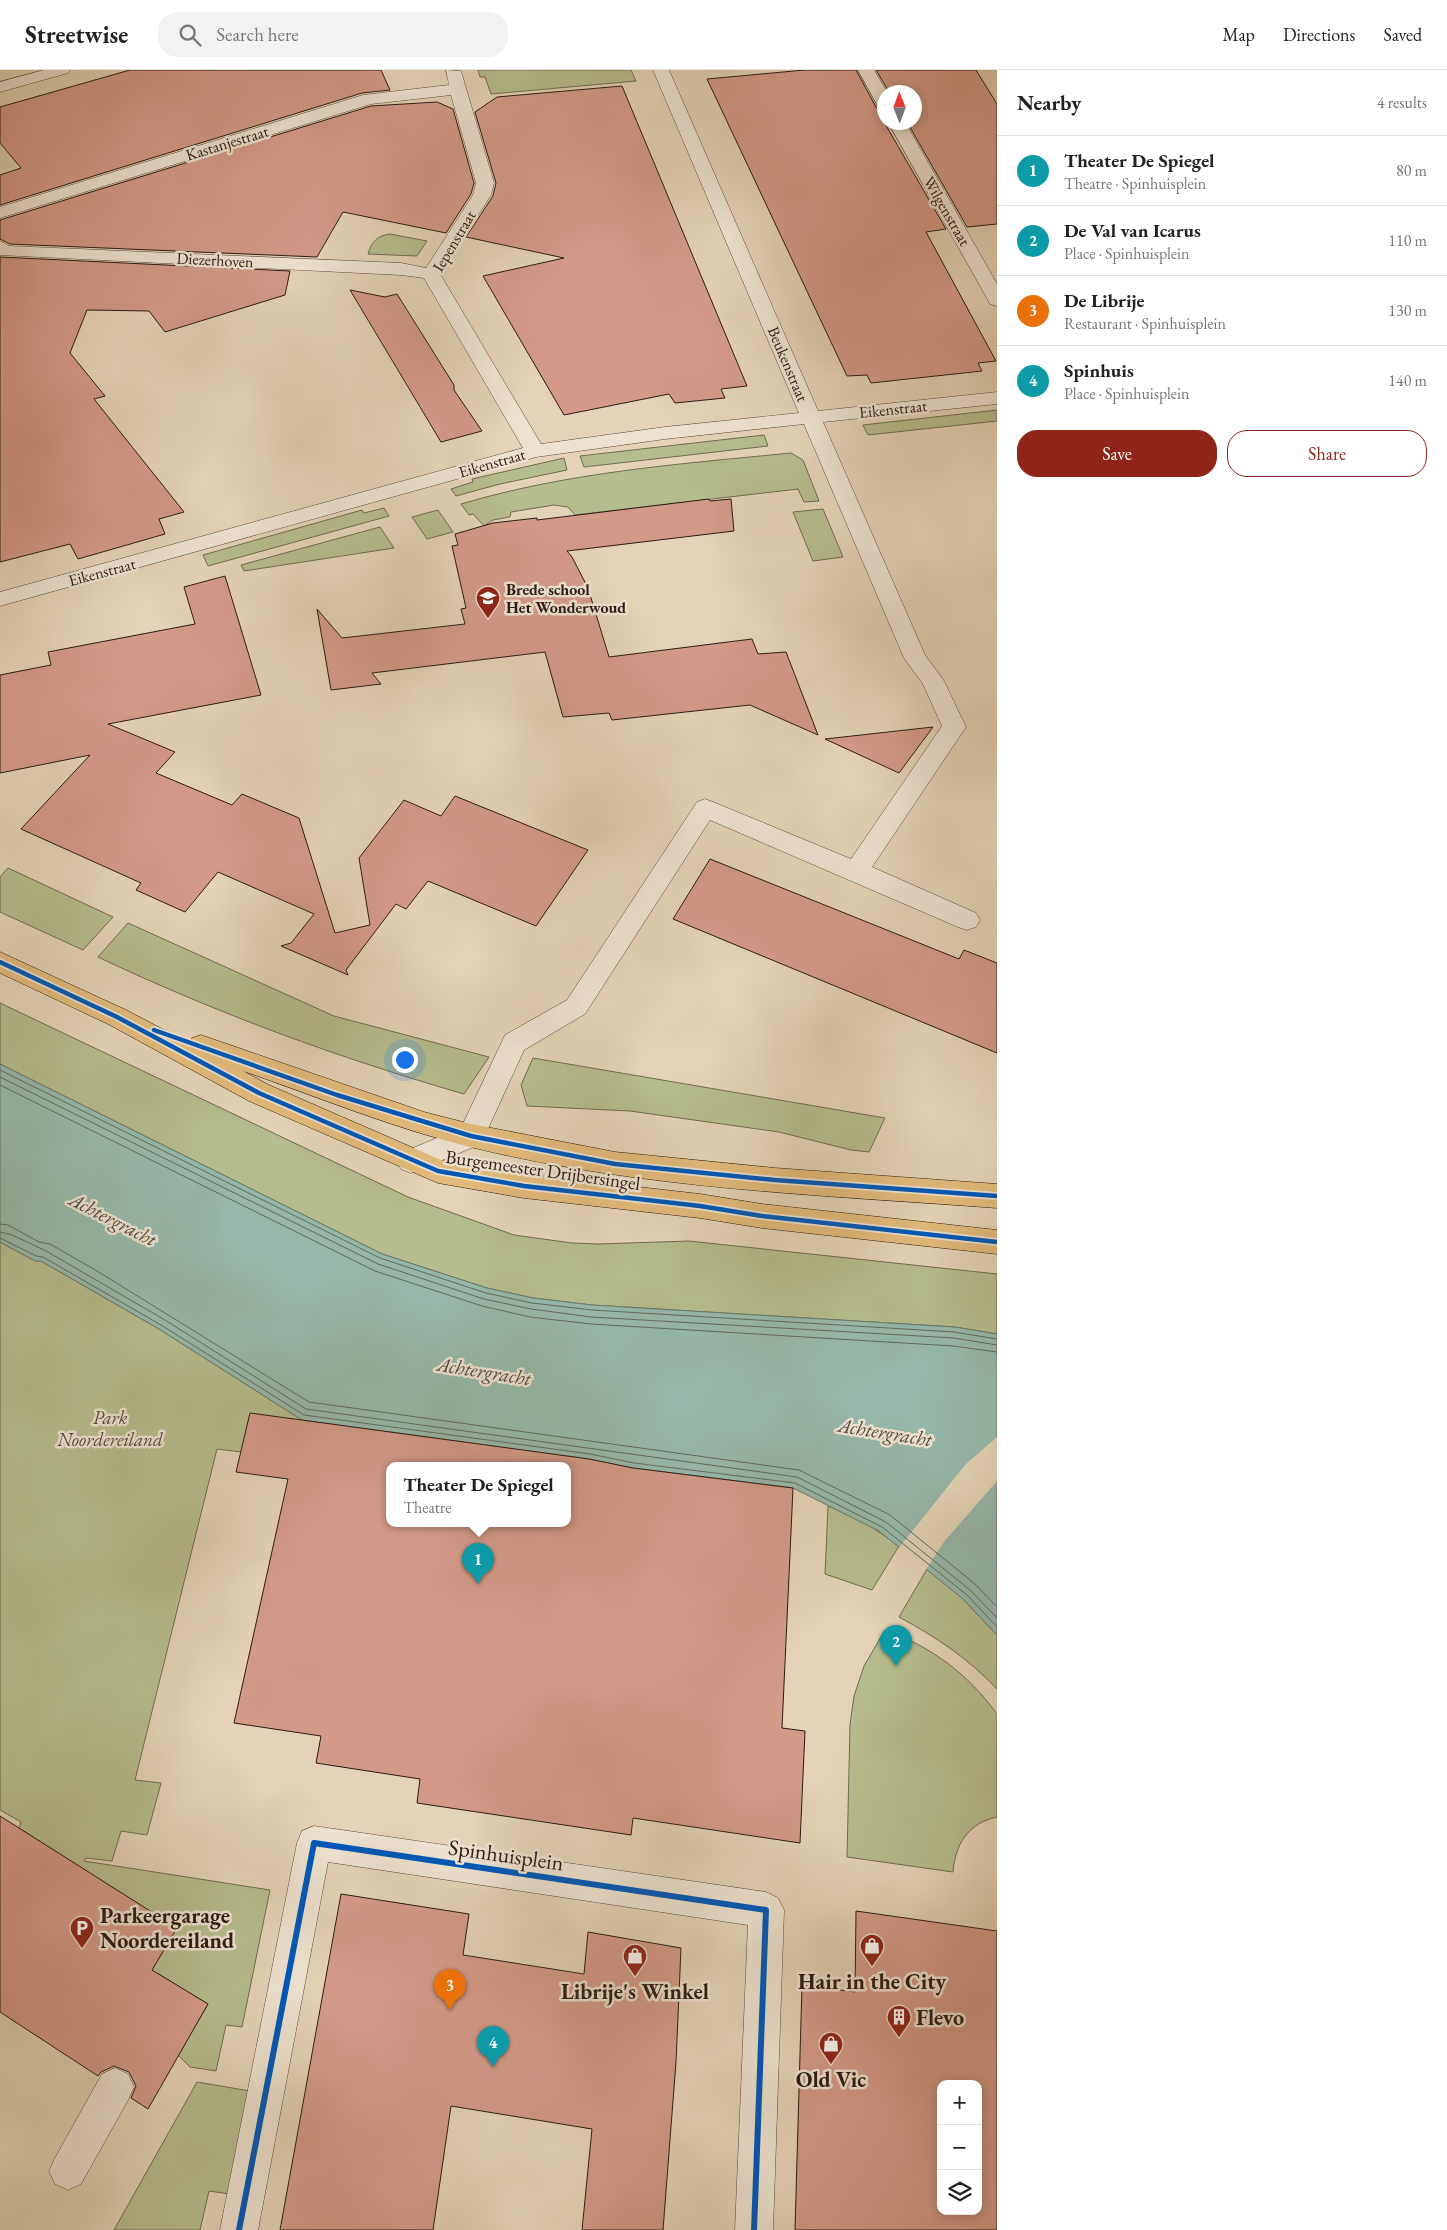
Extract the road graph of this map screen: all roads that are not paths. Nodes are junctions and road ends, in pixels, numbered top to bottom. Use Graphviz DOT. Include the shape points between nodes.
graph roads {
  1 [pos="62,70"];
  2 [pos="453,70"];
  3 [pos="666,70"];
  4 [pos="866,70"];
  5 [pos="0,88"];
  6 [pos="458,89"];
  7 [pos="877,90"];
  8 [pos="901,130"];
  9 [pos="0,213"];
  10 [pos="0,246"];
  11 [pos="431,274"];
  12 [pos="997,300"];
  13 [pos="997,398"];
  14 [pos="810,417"];
  15 [pos="535,451"];
  16 [pos="0,599"];
  17 [pos="856,871"];
  18 [pos="967,920"];
  19 [pos="0,962"];
  20 [pos="117,1017"];
  21 [pos="471,1136"];
  22 [pos="411,1161"];
  23 [pos="997,1196"];
  24 [pos="997,1242"];
  25 [pos="114,2087"];
  26 [pos="68,2171"];
  27 [pos="239,2230"];
  28 [pos="754,2230"];
  1 -- 5 [label="street"];
  2 -- 6 [label="street, Iepenstraat"];
  3 -- 14 [label="street, Beukenstraat"];
  4 -- 7 [label="street"];
  6 -- 9 [label="street, Kastanjestraat" via="368,99"];
  6 -- 11 [label="street, Iepenstraat" via="485,183 482,195"];
  8 -- 12 [label="street, Wilgenstraat"];
  10 -- 11 [label="street, Diezerhoven" via="4,251 401,269"];
  11 -- 15 [label="street, Iepenstraat"];
  13 -- 14 [label="street, Eikenstraat"];
  14 -- 15 [label="street, Eikenstraat"];
  14 -- 17 [label="street, Beukenstraat" via="915,658 934,681 954,727"];
  15 -- 16 [label="street, Eikenstraat"];
  17 -- 18 [label="street"];
  17 -- 21 [label="street" via="705,808 576,1007 514,1043"];
  19 -- 20 [label="main road, Burgemeester Drijbersingel"];
  20 -- 21 [label="main road, Burgemeester Drijbersingel" via="337,1095"];
  20 -- 22 [label="main road, Burgemeester Drijbersingel" via="259,1093"];
  21 -- 22 [label="street"];
  21 -- 23 [label="main road, Burgemeester Drijbersingel" via="615,1164 775,1180"];
  22 -- 24 [label="main road, Burgemeester Drijbersingel" via="438,1171 524,1186"];
  25 -- 26 [label="street"];
  27 -- 28 [label="street, Spinhuisplein" via="314,1843 766,1910"];
}
